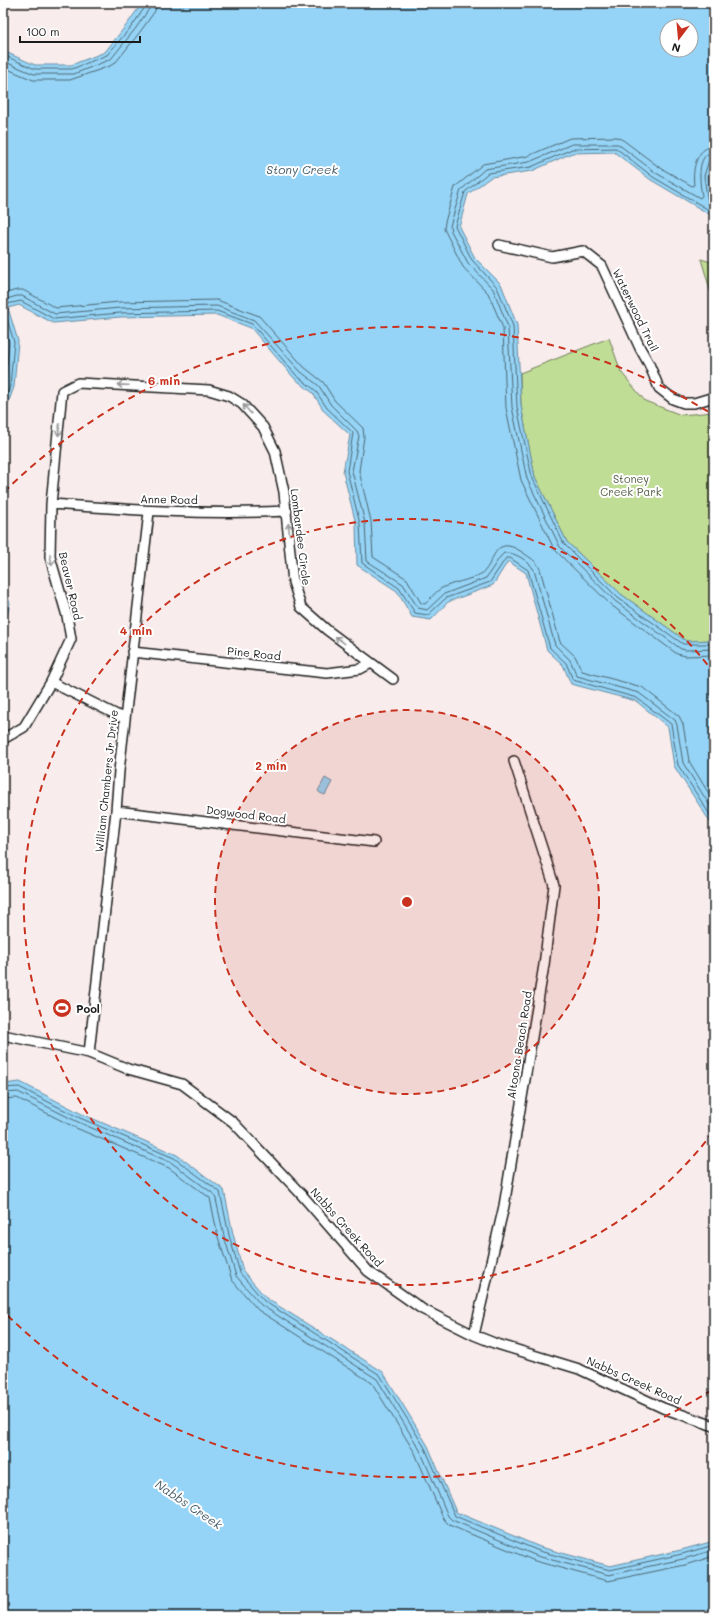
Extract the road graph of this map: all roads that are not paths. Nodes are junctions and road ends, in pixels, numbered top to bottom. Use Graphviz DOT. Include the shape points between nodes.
graph roads {
  1 [pos="499,244"];
  2 [pos="62,392"];
  3 [pos="714,397"];
  4 [pos="51,504"];
  5 [pos="149,512"];
  6 [pos="287,512"];
  7 [pos="132,652"];
  8 [pos="371,663"];
  9 [pos="393,679"];
  10 [pos="51,682"];
  11 [pos="125,719"];
  12 [pos="3,739"];
  13 [pos="514,761"];
  14 [pos="116,811"];
  15 [pos="374,842"];
  16 [pos="3,1035"];
  17 [pos="89,1053"];
  18 [pos="474,1335"];
  19 [pos="714,1426"];
  1 -- 3 [label="street, Waterwood Trail" via="552,257 583,251 602,266 659,388 673,399 684,403"];
  2 -- 4 [label="street, Beaver Road, one-way"];
  6 -- 2 [label="street, Lombardee Circle, one-way" via="275,451 263,427 242,404 229,396 209,390 93,384 78,384"];
  4 -- 5 [label="street, Anne Road"];
  4 -- 10 [label="street, Beaver Road, one-way" via="50,557 71,639"];
  5 -- 6 [label="street, Anne Road"];
  5 -- 7 [label="street, William Chambers Jr Drive"];
  8 -- 6 [label="street, Lombardee Circle, one-way" via="301,607 293,582"];
  7 -- 8 [label="street, Pine Road" via="327,673 360,668"];
  7 -- 11 [label="street, William Chambers Jr Drive"];
  8 -- 9 [label="street, Lombardee Circle"];
  10 -- 11 [label="street"];
  10 -- 12 [label="street, Beaver Road" via="24,727"];
  11 -- 14 [label="street, William Chambers Jr Drive"];
  13 -- 18 [label="street, Altoona Beach Road" via="554,885 544,965 504,1206"];
  14 -- 15 [label="street, Dogwood Road"];
  14 -- 17 [label="street, William Chambers Jr Drive"];
  16 -- 17 [label="street, Nabbs Creek Road"];
  17 -- 18 [label="street, Nabbs Creek Road" via="128,1069 182,1084 233,1122 301,1194 368,1271 422,1309"];
  18 -- 19 [label="street, Nabbs Creek Road" via="579,1369 663,1408"];
}
